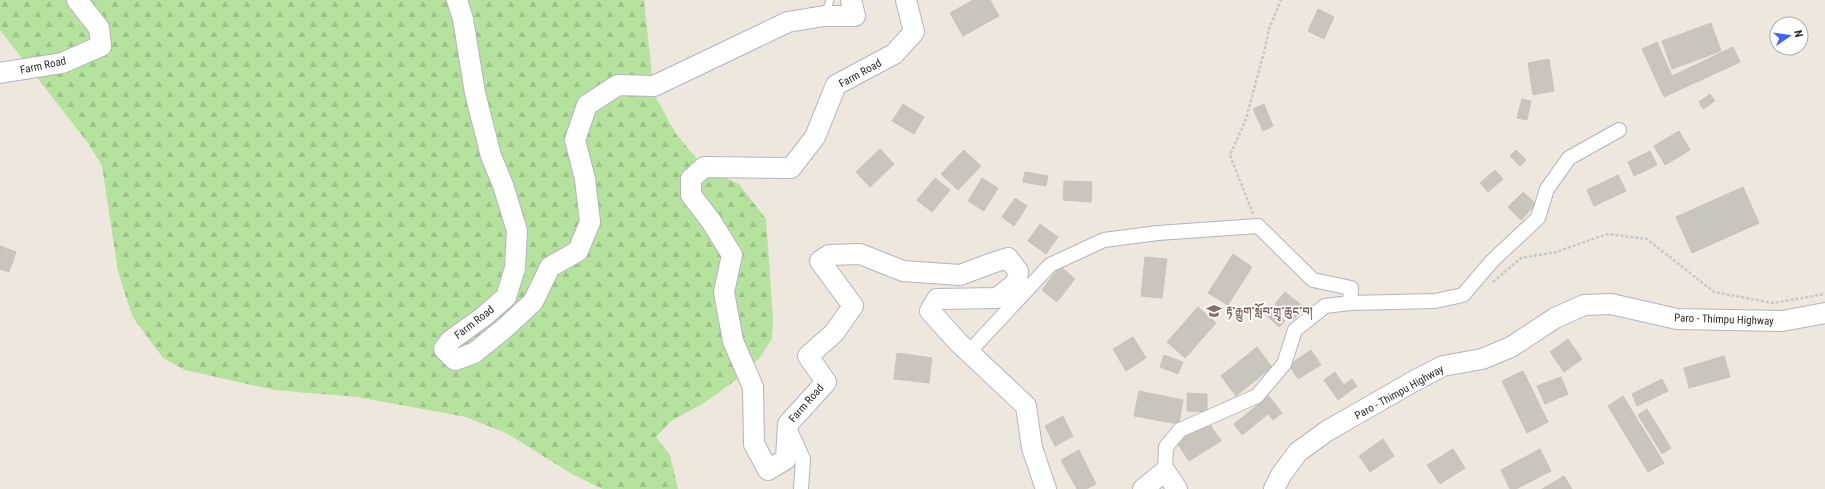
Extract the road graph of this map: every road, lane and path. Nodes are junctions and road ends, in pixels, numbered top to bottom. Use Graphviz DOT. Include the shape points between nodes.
graph roads {
  1 [pos="77,0"];
  2 [pos="457,0"];
  3 [pos="851,0"];
  4 [pos="906,0"];
  5 [pos="1281,0"];
  6 [pos="827,8"];
  7 [pos="0,73"];
  8 [pos="1619,130"];
  9 [pos="1258,226"];
  10 [pos="1492,283"];
  11 [pos="1825,294"];
  12 [pos="1350,303"];
  13 [pos="1825,312"];
  14 [pos="969,352"];
  15 [pos="788,424"];
  16 [pos="1165,471"];
  17 [pos="801,489"];
  18 [pos="1046,489"];
  19 [pos="1143,489"];
  20 [pos="1177,489"];
  21 [pos="1274,489"];
  1 -- 7 [label="street, Farm Road" via="99,28 101,46 62,63"];
  2 -- 6 [label="street, Farm Road" via="463,19 475,93 491,156 517,231 515,268 506,297 451,340 444,349 455,360 474,353 506,327 533,302 550,267 578,251 590,222 585,179 575,140 587,105 618,85 654,86 788,22"];
  3 -- 6 [label="street, Farm Road" via="854,16"];
  4 -- 15 [label="street, Farm Road" via="914,32 894,54 836,85 815,137 791,168 704,168 691,179 691,195 732,255 724,292 733,341 753,387 754,444 768,470 786,459"];
  5 -- 9 [label="path" via="1269,29 1246,120 1230,155"];
  8 -- 12 [label="street" via="1569,158 1546,189 1538,218 1492,261 1463,295 1435,301"];
  9 -- 12 [label="street" via="1313,280 1351,288"];
  9 -- 14 [label="street" via="1158,233 1104,240 1050,265"];
  10 -- 11 [label="path" via="1521,258 1556,252 1607,234 1647,239 1714,292 1773,303"];
  12 -- 16 [label="street" via="1325,306 1295,330 1284,364 1257,396 1180,430 1166,447"];
  13 -- 21 [label="street, Paro - Thimpu Highway" via="1782,321 1677,319 1610,304 1584,305 1554,318 1511,347 1482,360 1443,366 1327,431 1298,452"];
  14 -- 15 [label="street, Farm Road" via="930,311 937,299 997,298 1016,282 1018,271 1008,258 960,275 903,271 860,254 829,255 820,261 852,306 834,333 808,356 826,382"];
  14 -- 18 [label="street, Farm Road" via="1026,406 1032,448"];
  15 -- 17 [label="street" via="803,459"];
  16 -- 19 [label="street"];
  16 -- 20 [label="street"];
}
